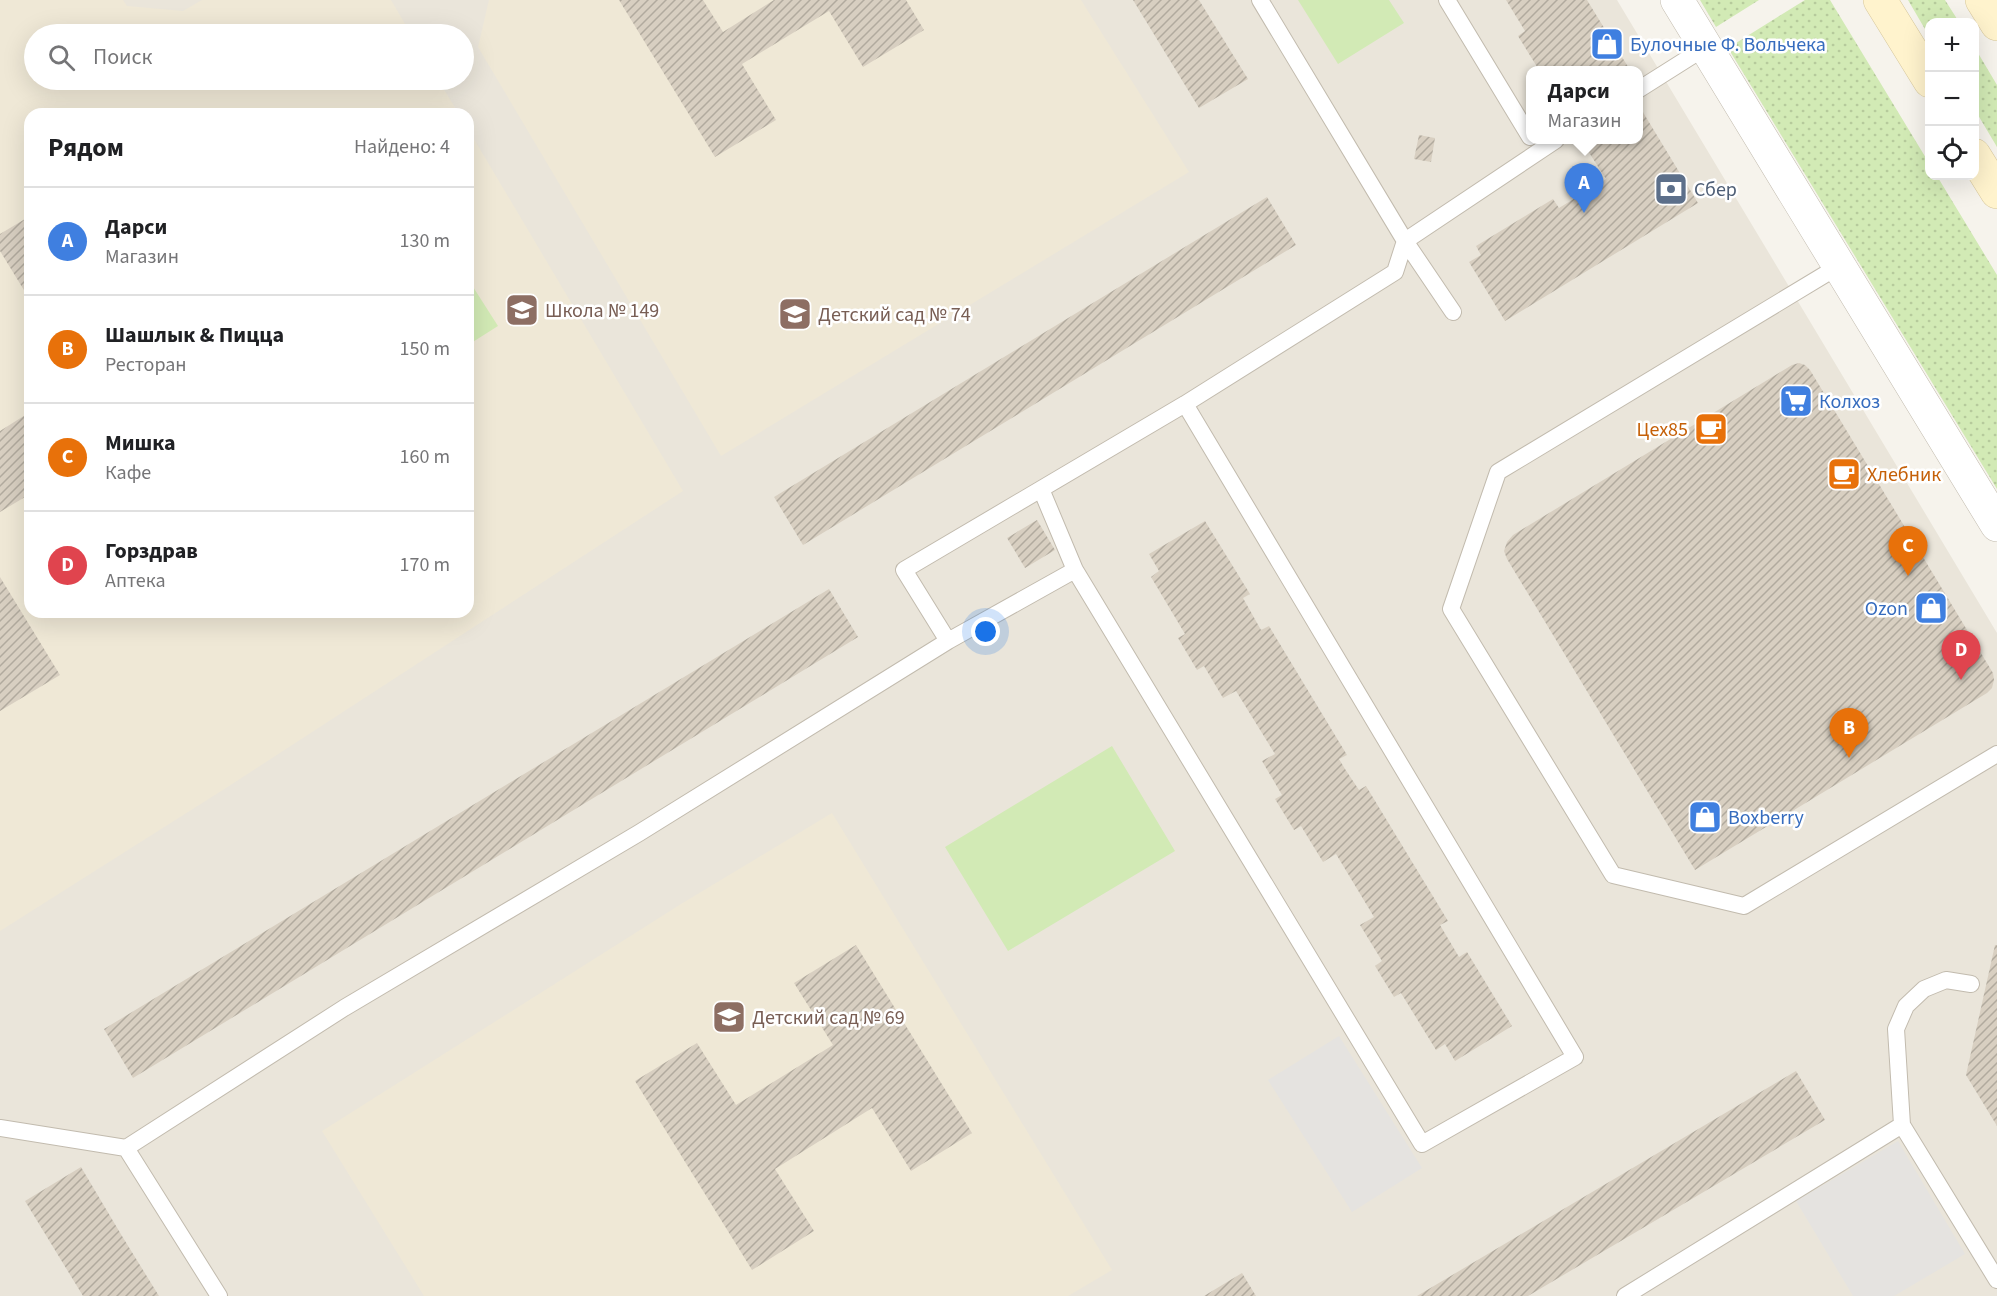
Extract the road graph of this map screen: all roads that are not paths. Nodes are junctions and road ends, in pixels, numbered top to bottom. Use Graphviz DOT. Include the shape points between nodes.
graph roads {
  1 [pos="1260,0"];
  2 [pos="1447,0"];
  3 [pos="1677,0"];
  4 [pos="1880,0"];
  5 [pos="1982,0"];
  6 [pos="1997,24"];
  7 [pos="1706,47"];
  8 [pos="1925,74"];
  9 [pos="1643,87"];
  10 [pos="1526,131"];
  11 [pos="1532,144"];
  12 [pos="1979,163"];
  13 [pos="1997,192"];
  14 [pos="1405,241"];
  15 [pos="1839,266"];
  16 [pos="1453,312"];
  17 [pos="1185,404"];
  18 [pos="1041,489"];
  19 [pos="1997,525"];
  20 [pos="1075,570"];
  21 [pos="948,641"];
  22 [pos="1997,754"];
  23 [pos="1971,984"];
  24 [pos="1902,1125"];
  25 [pos="0,1128"];
  26 [pos="126,1148"];
  27 [pos="1997,1280"];
  28 [pos="219,1296"];
  29 [pos="1625,1296"];
  1 -- 14 [label="lane"];
  2 -- 10 [label="lane"];
  3 -- 7 [label="street"];
  4 -- 8 [label="main road"];
  5 -- 6 [label="main road"];
  7 -- 9 [label="lane"];
  7 -- 15 [label="street"];
  11 -- 14 [label="lane"];
  12 -- 13 [label="main road"];
  14 -- 16 [label="lane"];
  14 -- 17 [label="lane" via="1395,272"];
  15 -- 19 [label="street"];
  15 -- 22 [label="lane" via="1498,472 1451,609 1613,875 1744,906"];
  17 -- 18 [label="lane"];
  17 -- 20 [label="lane" via="1575,1057 1422,1144"];
  18 -- 20 [label="lane"];
  18 -- 21 [label="lane" via="904,570"];
  20 -- 21 [label="lane"];
  21 -- 26 [label="lane" via="639,833 344,1008"];
  23 -- 24 [label="lane" via="1946,980 1924,988 1906,1006 1896,1029"];
  24 -- 27 [label="lane"];
  24 -- 29 [label="lane"];
  25 -- 26 [label="lane"];
  26 -- 28 [label="lane"];
}
